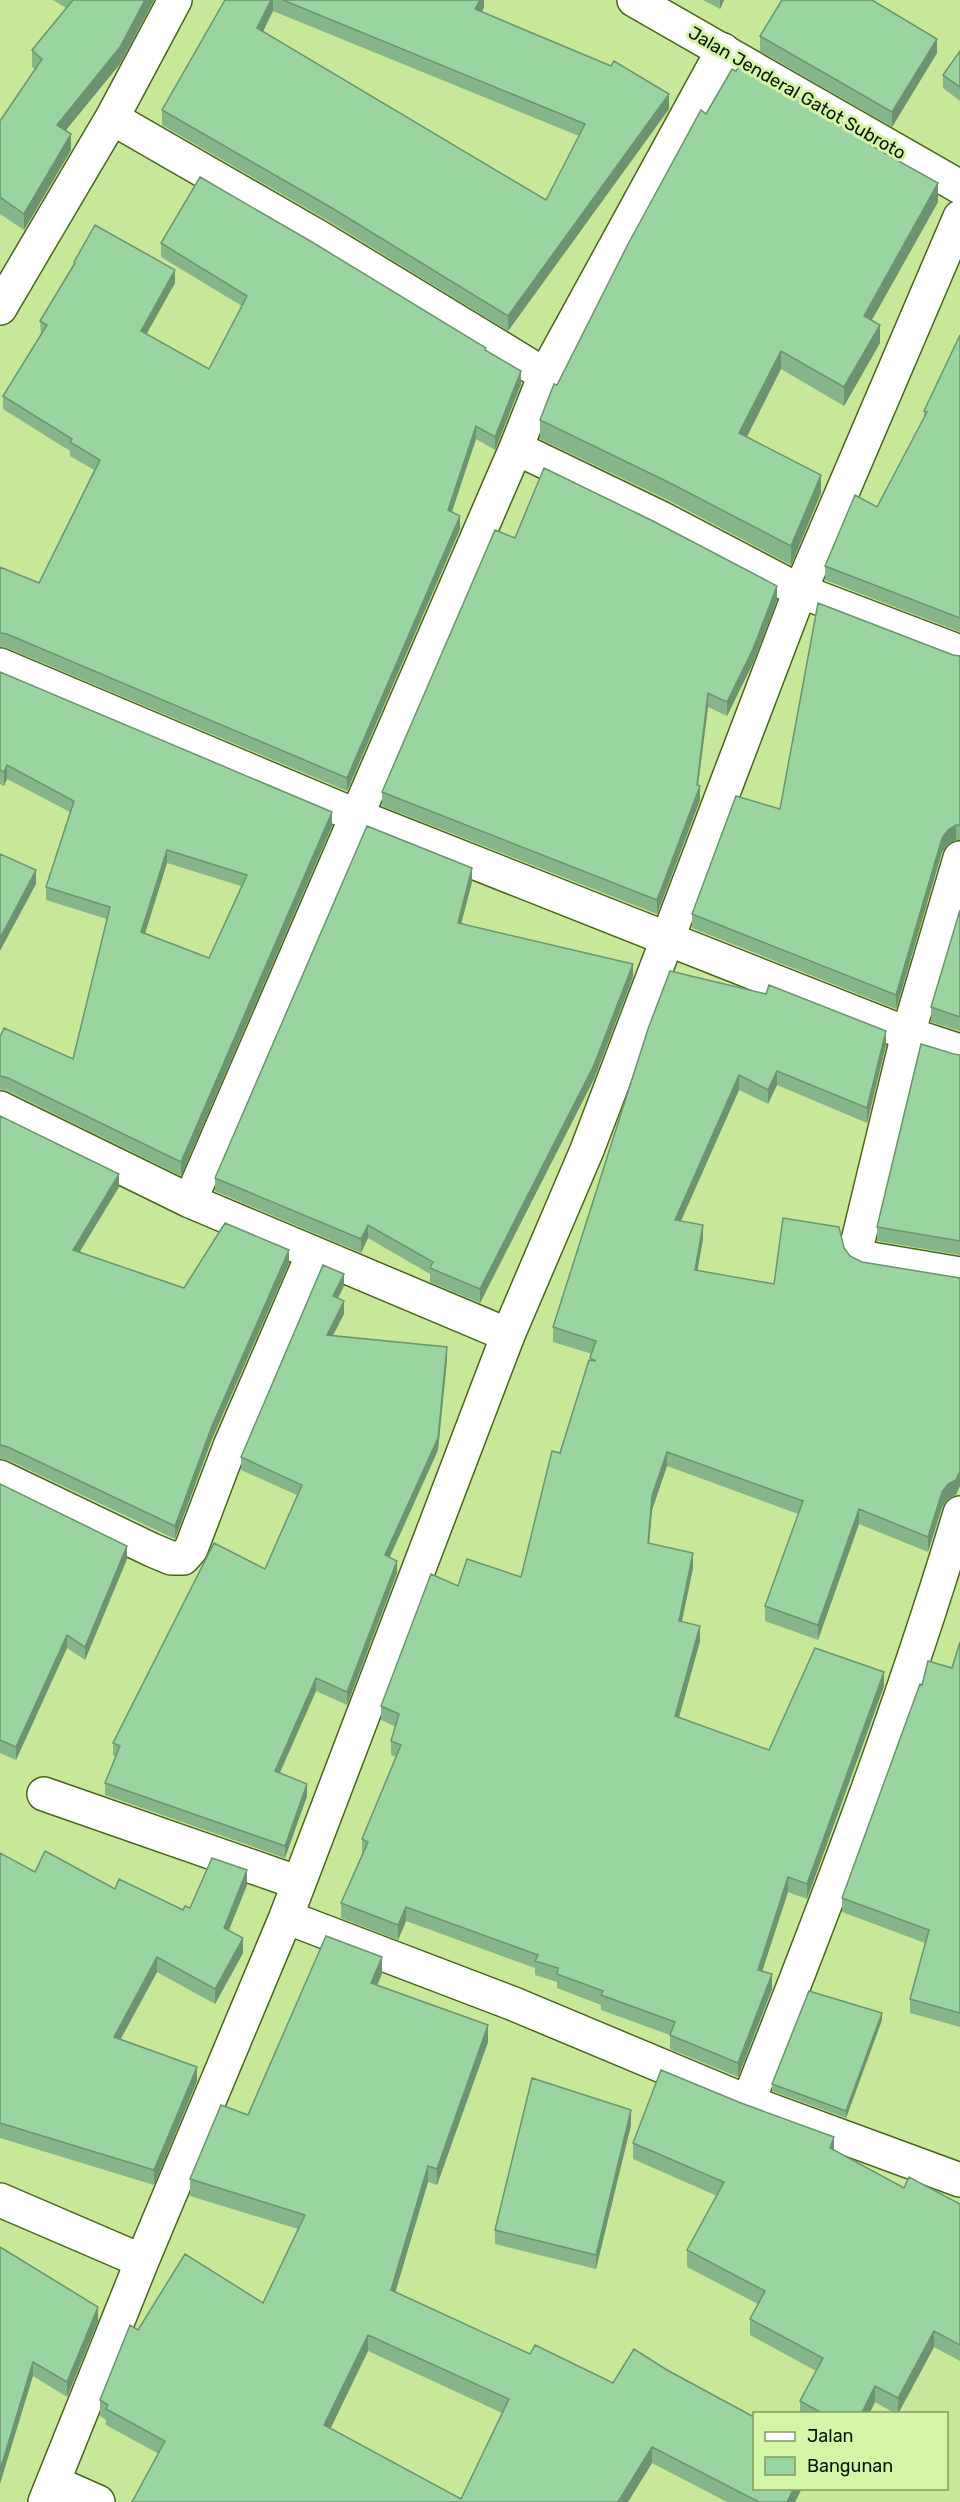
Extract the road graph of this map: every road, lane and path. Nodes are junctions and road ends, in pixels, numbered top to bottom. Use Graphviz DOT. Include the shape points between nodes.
graph roads {
  1 [pos="175,0"];
  2 [pos="634,0"];
  3 [pos="723,50"];
  4 [pos="112,118"];
  5 [pos="960,187"];
  6 [pos="960,217"];
  7 [pos="0,308"];
  8 [pos="545,375"];
  9 [pos="516,448"];
  10 [pos="800,591"];
  11 [pos="960,652"];
  12 [pos="0,664"];
  13 [pos="357,816"];
  14 [pos="960,858"];
  15 [pos="666,939"];
  16 [pos="908,1034"];
  17 [pos="960,1051"];
  18 [pos="0,1108"];
  19 [pos="190,1201"];
  20 [pos="313,1254"];
  21 [pos="960,1274"];
  22 [pos="508,1335"];
  23 [pos="0,1477"];
  24 [pos="960,1514"];
  25 [pos="44,1794"];
  26 [pos="298,1883"];
  27 [pos="286,1917"];
  28 [pos="748,2102"];
  29 [pos="960,2180"];
  30 [pos="0,2200"];
  31 [pos="142,2261"];
  32 [pos="49,2492"];
  33 [pos="98,2502"];
  1 -- 4 [label="street"];
  2 -- 3 [label="street, Jalan Jenderal Gatot Subroto"];
  3 -- 5 [label="street, Jalan Jenderal Gatot Subroto"];
  3 -- 8 [label="street"];
  4 -- 7 [label="street"];
  4 -- 8 [label="street" via="322,239"];
  6 -- 10 [label="street"];
  8 -- 9 [label="street"];
  9 -- 10 [label="street"];
  9 -- 13 [label="street"];
  10 -- 11 [label="street"];
  10 -- 15 [label="street"];
  12 -- 13 [label="street"];
  13 -- 15 [label="street"];
  13 -- 19 [label="street"];
  14 -- 16 [label="street"];
  15 -- 16 [label="street"];
  15 -- 22 [label="street" via="587,1149"];
  16 -- 17 [label="street"];
  16 -- 21 [label="street" via="857,1245 865,1258"];
  18 -- 19 [label="street"];
  19 -- 20 [label="street"];
  20 -- 22 [label="street"];
  20 -- 23 [label="street" via="230,1446 191,1549 183,1557 171,1558 153,1551"];
  22 -- 26 [label="street"];
  24 -- 28 [label="street" via="875,1771"];
  25 -- 26 [label="street"];
  26 -- 27 [label="street"];
  27 -- 28 [label="street" via="514,2004"];
  27 -- 31 [label="street"];
  28 -- 29 [label="street"];
  30 -- 31 [label="street"];
  31 -- 32 [label="street"];
  32 -- 33 [label="street"];
}
